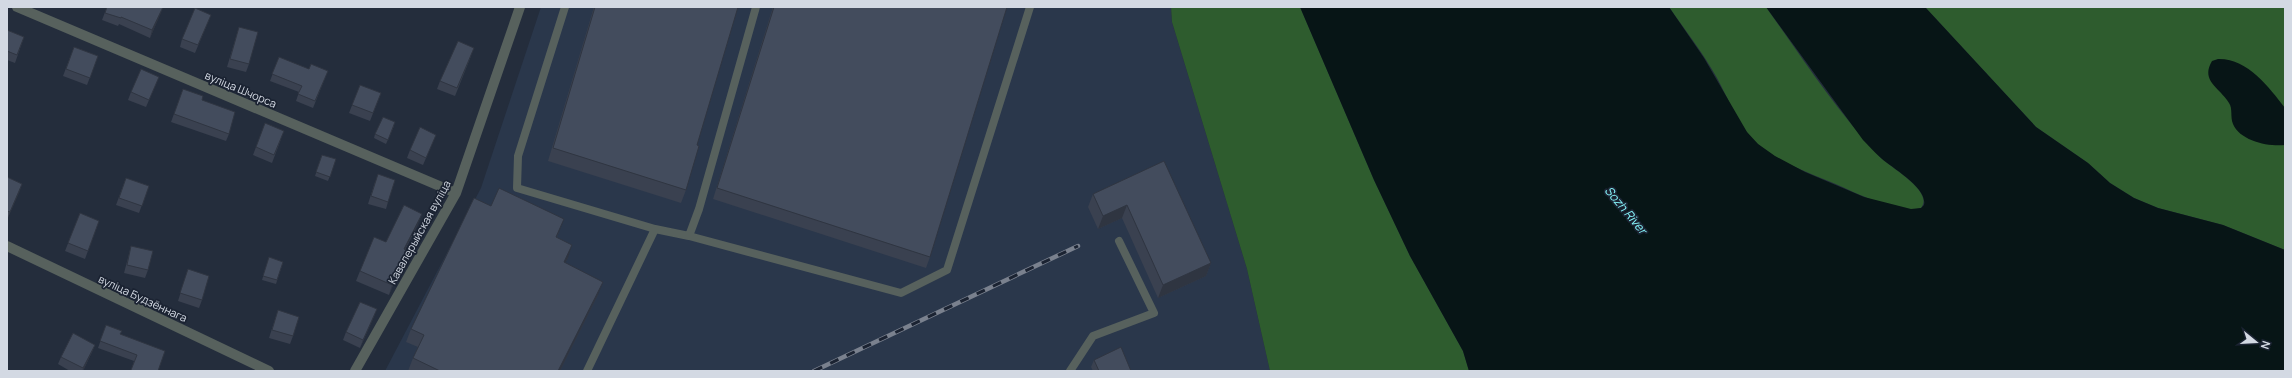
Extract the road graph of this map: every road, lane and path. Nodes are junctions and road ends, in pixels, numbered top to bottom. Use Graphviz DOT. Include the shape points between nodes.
graph roads {
  1 [pos="17,7"];
  2 [pos="520,7"];
  3 [pos="565,7"];
  4 [pos="756,7"];
  5 [pos="1030,7"];
  6 [pos="456,193"];
  7 [pos="654,229"];
  8 [pos="689,236"];
  9 [pos="1119,241"];
  10 [pos="7,246"];
  11 [pos="269,371"];
  12 [pos="356,371"];
  13 [pos="587,371"];
  14 [pos="1070,371"];
  1 -- 6 [label="street, вуліца Шчорса"];
  2 -- 6 [label="street, Кавалерыйская вуліца"];
  3 -- 7 [label="lane" via="518,156 517,188"];
  4 -- 8 [label="lane"];
  5 -- 8 [label="lane" via="947,270 901,293"];
  6 -- 12 [label="street, Кавалерыйская вуліца"];
  7 -- 8 [label="lane"];
  7 -- 13 [label="lane"];
  9 -- 14 [label="lane" via="1154,313 1093,336"];
  10 -- 11 [label="street, вуліца Будзённага"];
}
